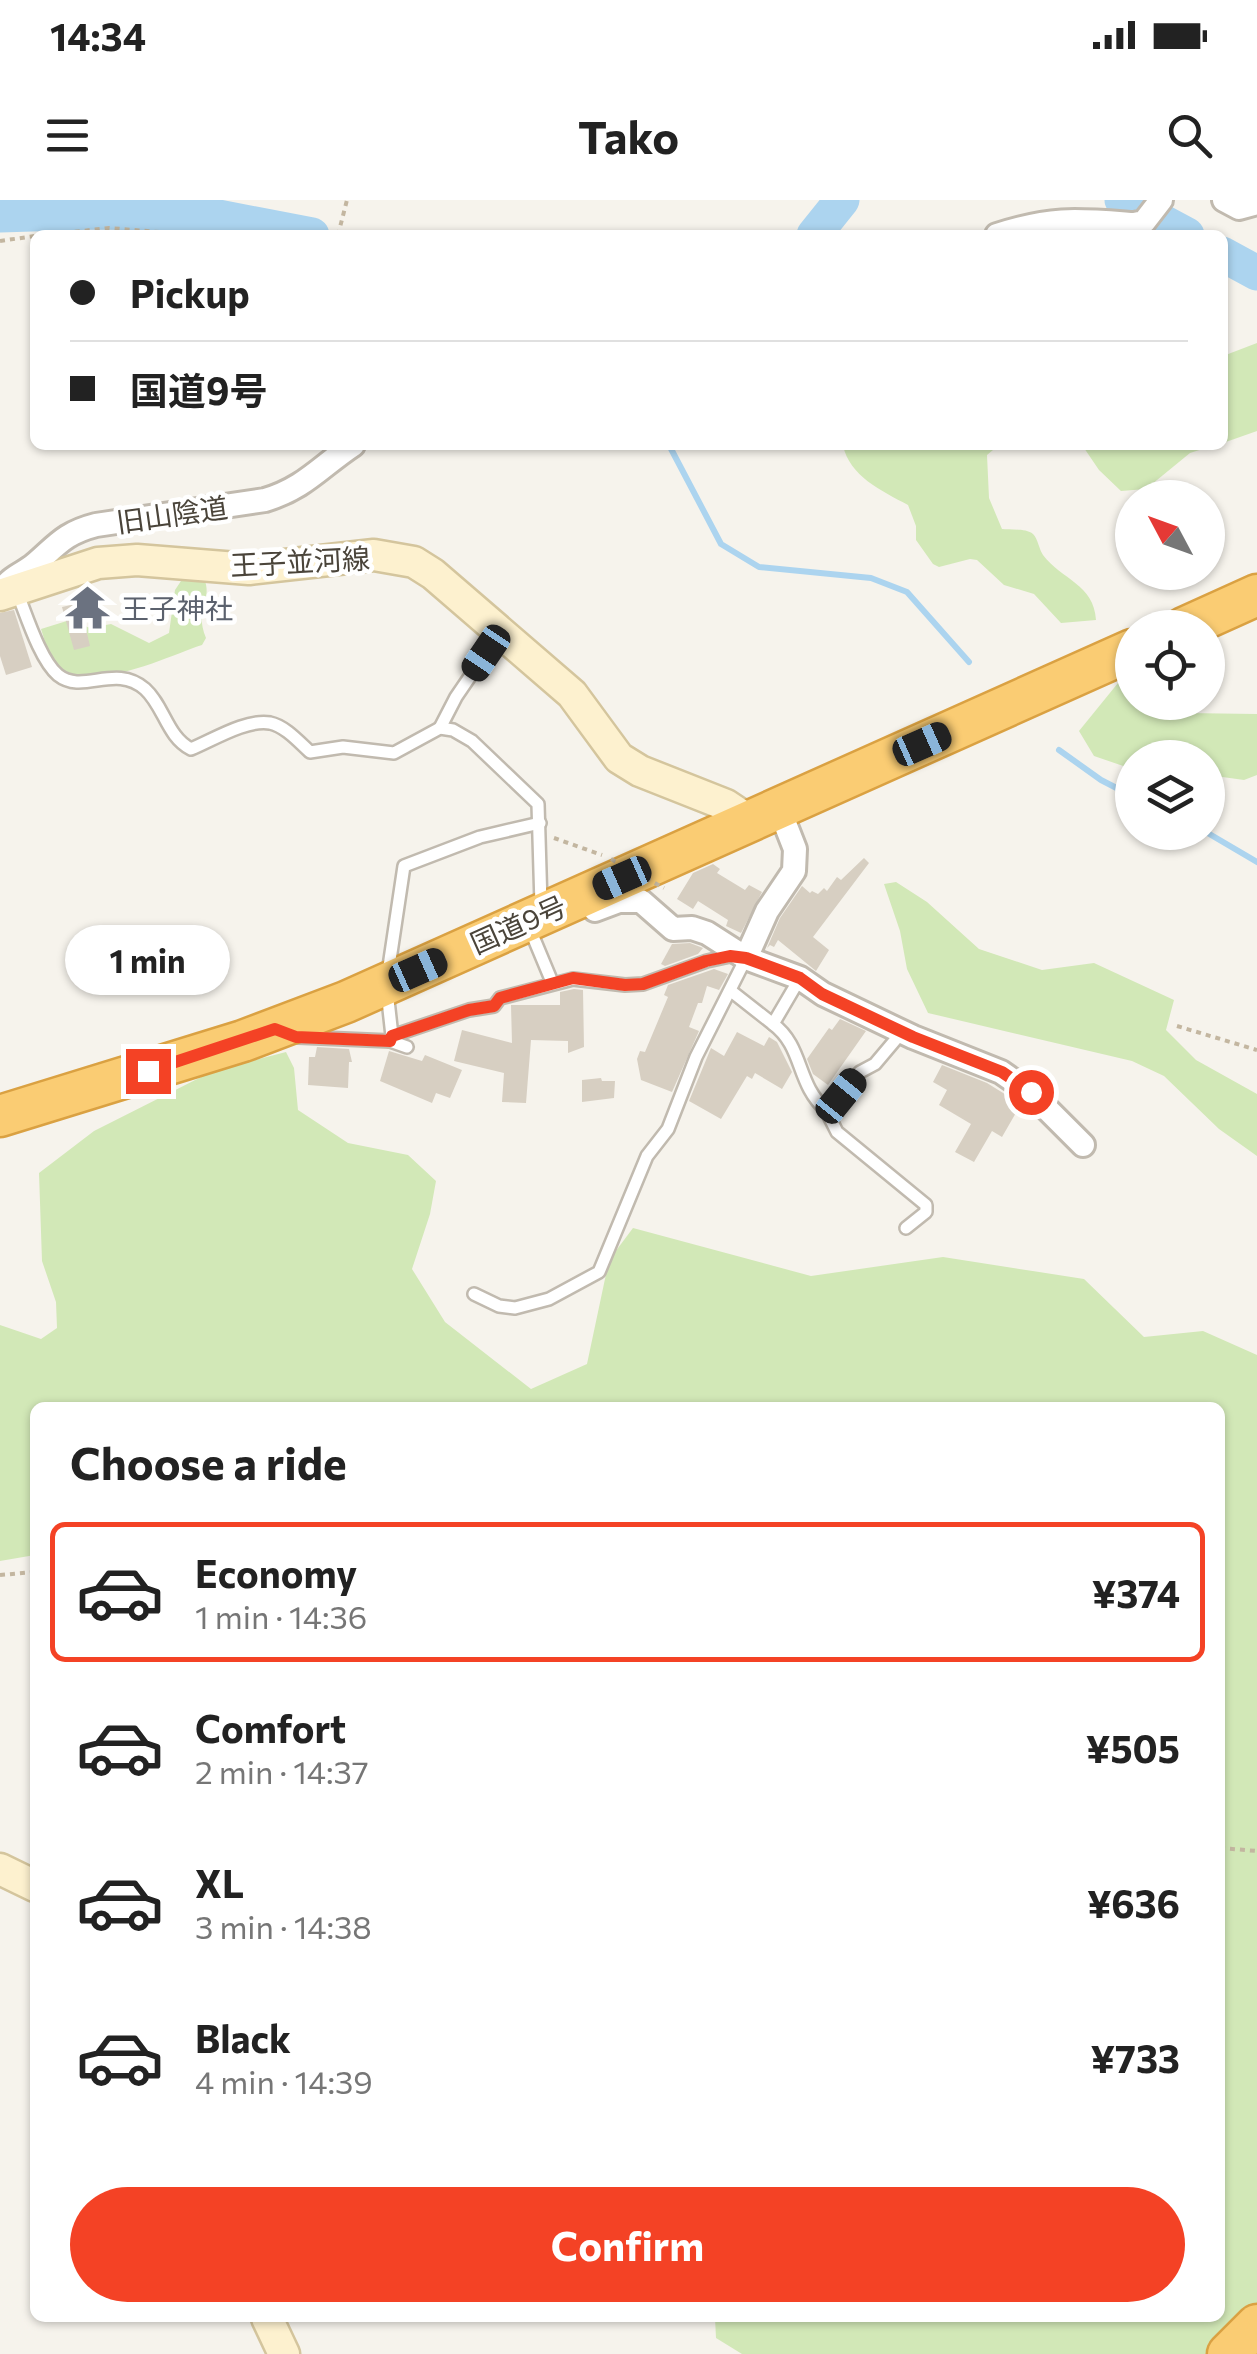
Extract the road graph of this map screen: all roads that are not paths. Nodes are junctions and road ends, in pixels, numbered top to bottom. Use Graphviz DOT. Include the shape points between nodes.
graph roads {
  1 [pos="1161,200"];
  2 [pos="1224,200"];
  3 [pos="1257,202"];
  4 [pos="1012,230"];
  5 [pos="347,450"];
  6 [pos="6,594"];
  7 [pos="1257,595"];
  8 [pos="1224,610"];
  9 [pos="501,630"];
  10 [pos="1115,658"];
  11 [pos="440,728"];
  12 [pos="764,814"];
  13 [pos="540,823"];
  14 [pos="550,910"];
  15 [pos="746,958"];
  16 [pos="800,978"];
  17 [pos="552,982"];
  18 [pos="387,984"];
  19 [pos="731,991"];
  20 [pos="772,1024"];
  21 [pos="275,1029"];
  22 [pos="902,1032"];
  23 [pos="391,1038"];
  24 [pos="407,1047"];
  25 [pos="826,1110"];
  26 [pos="0,1116"];
  27 [pos="1082,1145"];
  28 [pos="906,1228"];
  29 [pos="474,1294"];
  30 [pos="0,1868"];
  31 [pos="30,1883"];
  32 [pos="270,2322"];
  33 [pos="1257,2325"];
  34 [pos="284,2354"];
  35 [pos="1228,2354"];
  1 -- 4 [label="street" via="1144,222 1067,219"];
  2 -- 3 [label="street" via="1239,208"];
  5 -- 6 [label="street, 旧山陰道" via="292,492 266,500 74,531 6,583"];
  6 -- 9 [label="main road, 王子並河線" via="98,563 248,569 374,554 414,562"];
  6 -- 11 [label="lane" via="59,676 73,682 128,678 154,698 173,733 192,748 269,723 310,752 343,746 394,753"];
  7 -- 8 [label="highway"];
  9 -- 11 [label="lane"];
  9 -- 12 [label="main road, 王子並河線" via="572,694 631,767"];
  10 -- 12 [label="highway, 国道9号"];
  11 -- 13 [label="lane" via="472,741 538,804"];
  12 -- 14 [label="highway, 国道9号"];
  12 -- 15 [label="street" via="796,849 794,871"];
  13 -- 14 [label="lane"];
  13 -- 18 [label="lane" via="404,866"];
  14 -- 15 [label="street" via="578,916 618,901 641,901 672,929 706,933"];
  14 -- 17 [label="lane" via="532,934"];
  14 -- 18 [label="highway, 国道9号"];
  15 -- 16 [label="street"];
  15 -- 17 [label="lane" via="706,961 643,984"];
  15 -- 19 [label="lane"];
  16 -- 20 [label="lane"];
  16 -- 22 [label="street"];
  17 -- 23 [label="lane"];
  18 -- 21 [label="highway, 国道9号"];
  18 -- 23 [label="lane"];
  19 -- 20 [label="lane"];
  19 -- 29 [label="lane" via="668,1129 647,1156 599,1272 549,1299 515,1308"];
  20 -- 25 [label="lane" via="788,1036 809,1094"];
  21 -- 23 [label="lane" via="296,1037"];
  21 -- 26 [label="highway, 国道9号"];
  22 -- 25 [label="lane"];
  22 -- 27 [label="street" via="1002,1072"];
  23 -- 24 [label="lane"];
  25 -- 28 [label="lane" via="837,1132 926,1205"];
  30 -- 31 [label="main road"];
  32 -- 34 [label="main road"];
  33 -- 35 [label="highway"];
}
